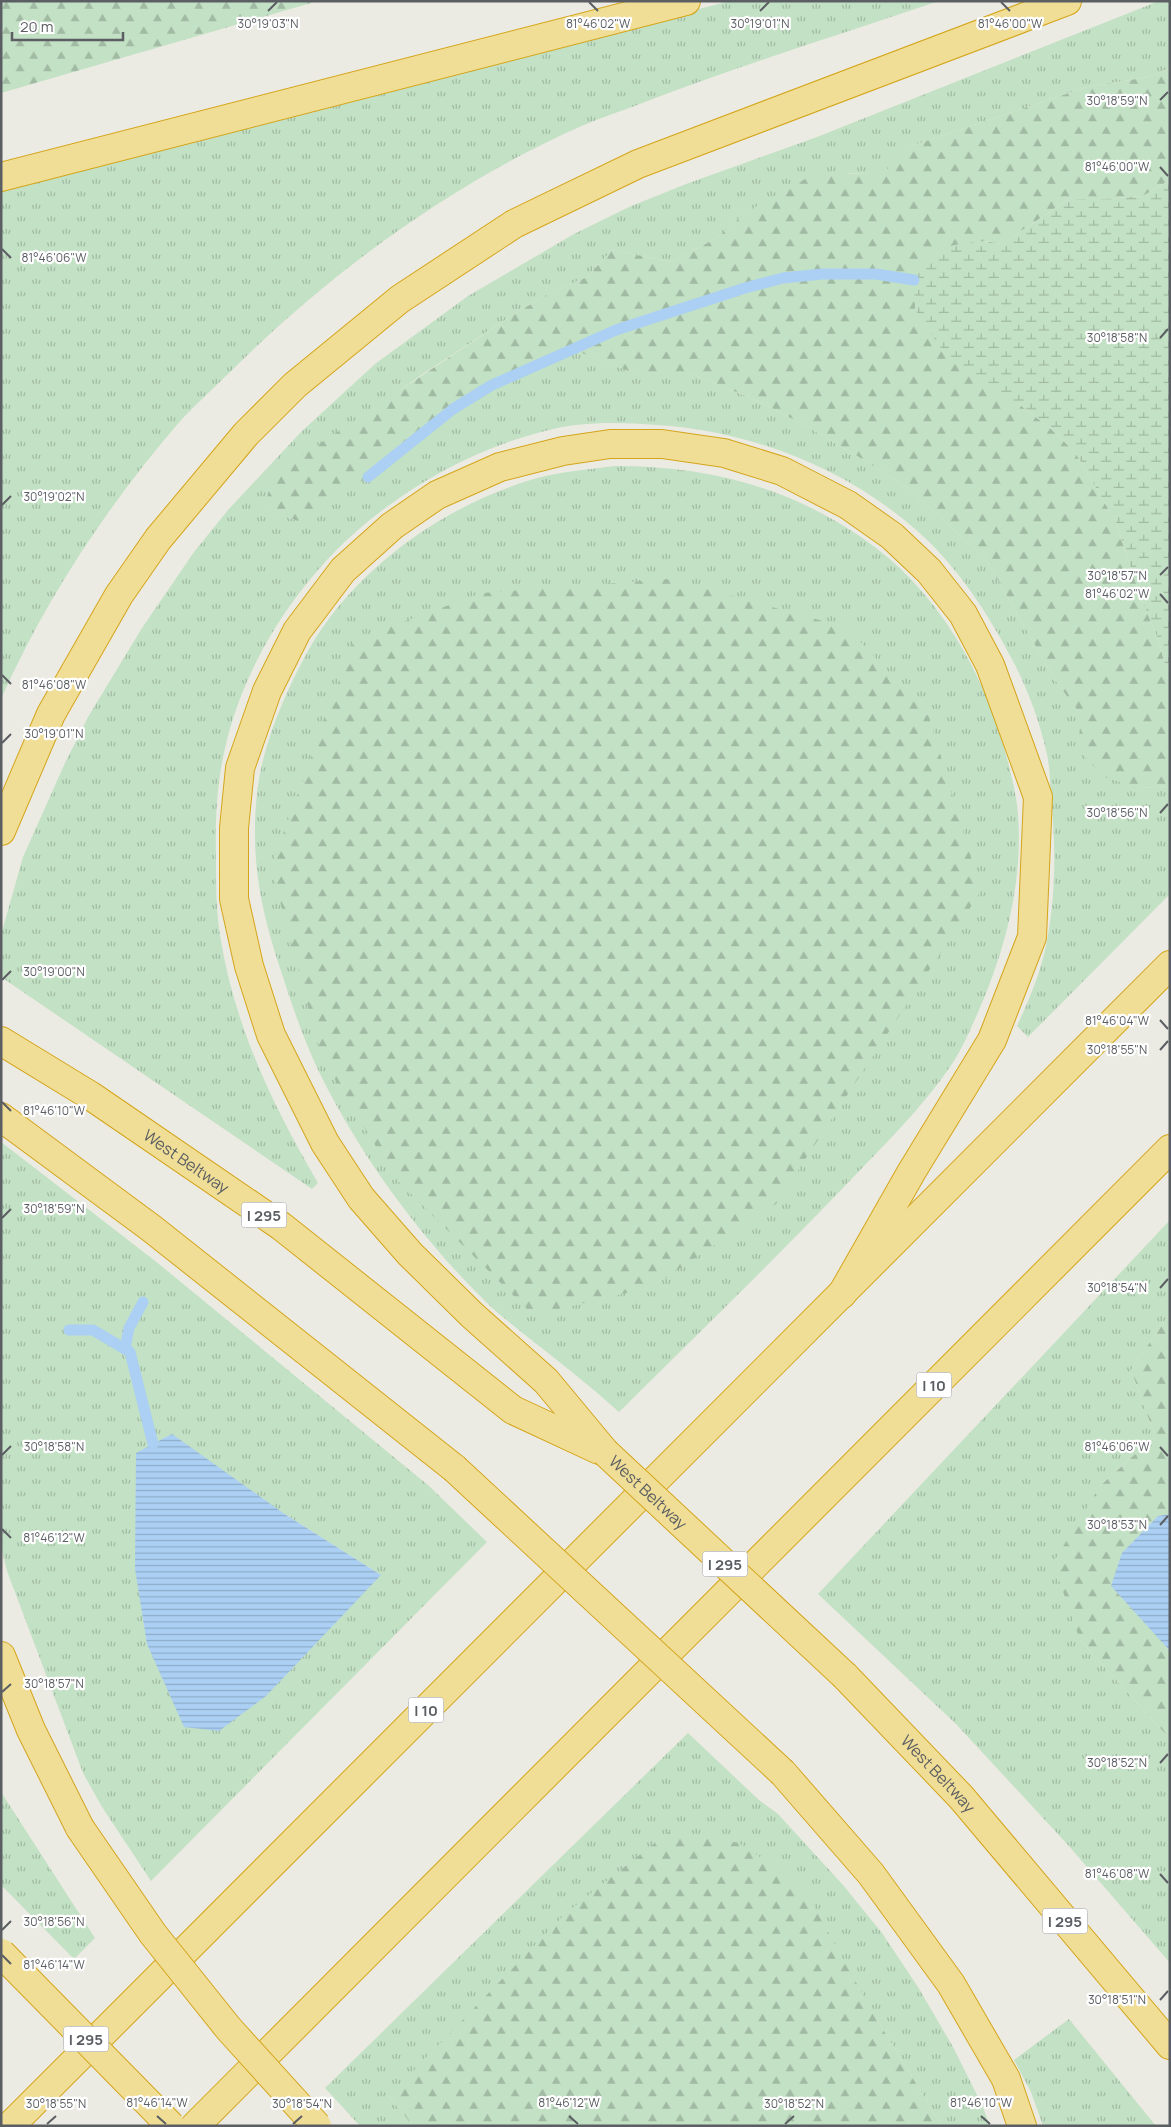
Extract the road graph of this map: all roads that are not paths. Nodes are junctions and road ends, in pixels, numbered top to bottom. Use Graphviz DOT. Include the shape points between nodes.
graph roads {
  1 [pos="686,1"];
  2 [pos="1067,1"];
  3 [pos="1,177"];
  4 [pos="1,831"];
  5 [pos="1170,965"];
  6 [pos="1,1041"];
  7 [pos="1,1117"];
  8 [pos="1170,1149"];
  9 [pos="842,1294"];
  10 [pos="605,1452"];
  11 [pos="1,1656"];
  12 [pos="1,1953"];
  13 [pos="1170,2045"];
  14 [pos="222,2099"];
  15 [pos="10,2126"];
  16 [pos="171,2126"];
  17 [pos="195,2126"];
  18 [pos="201,2126"];
  19 [pos="317,2126"];
  20 [pos="1022,2126"];
  1 -- 3 [label="highway"];
  2 -- 4 [label="highway" via="638,164 514,224 400,299 295,384 246,434 158,539 119,596 51,714"];
  5 -- 9 [label="highway, I 10"];
  6 -- 10 [label="highway, West Beltway / I 295" via="91,1096 281,1226 513,1410"];
  7 -- 20 [label="highway, bridge" via="151,1228 454,1468 783,1773 871,1874 951,1984 1006,2080"];
  8 -- 14 [label="highway, I 10"];
  9 -- 10 [label="highway" via="912,1170 992,1040 1032,937 1038,797 990,665 963,614 929,571 892,536 848,505 782,471 724,453 662,444 610,444 563,451 500,467 437,495 392,526 343,570 297,631 266,691 240,768 234,828 234,899 248,966 271,1035 324,1143 361,1198 410,1254 546,1381"];
  9 -- 15 [label="highway, I 10"];
  10 -- 13 [label="highway, West Beltway / I 295, bridge" via="845,1676 961,1798"];
  11 -- 19 [label="highway, bridge" via="31,1730 80,1828 153,1934 223,2022"];
  12 -- 16 [label="highway, I 295, bridge"];
  14 -- 17 [label="highway, I 10"];
  14 -- 18 [label="highway"];
}
